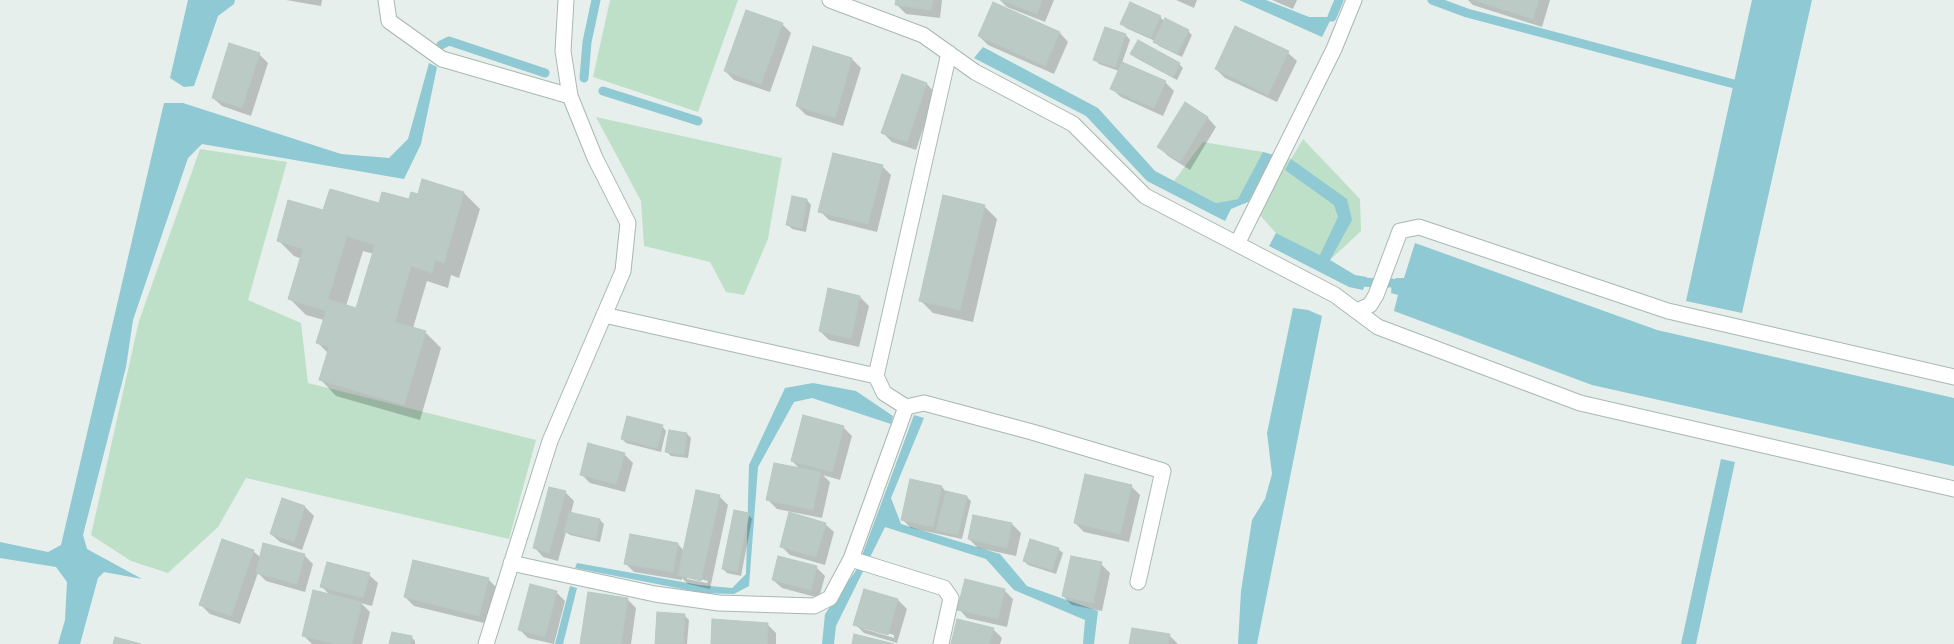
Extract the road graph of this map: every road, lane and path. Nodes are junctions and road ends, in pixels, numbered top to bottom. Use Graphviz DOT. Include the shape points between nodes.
graph roads {
  1 [pos="386,0"];
  2 [pos="566,0"];
  3 [pos="830,0"];
  4 [pos="1354,0"];
  5 [pos="949,52"];
  6 [pos="570,96"];
  7 [pos="1237,244"];
  8 [pos="1357,312"];
  9 [pos="604,315"];
  10 [pos="876,376"];
  11 [pos="1954,377"];
  12 [pos="906,407"];
  13 [pos="1954,489"];
  14 [pos="853,559"];
  15 [pos="511,563"];
  16 [pos="1138,582"];
  17 [pos="486,644"];
  18 [pos="941,644"];
  1 -- 6 [label="street" via="389,22 442,59"];
  2 -- 6 [label="street" via="563,51"];
  3 -- 5 [label="street" via="923,34"];
  4 -- 7 [label="street" via="1334,49"];
  5 -- 7 [label="street" via="975,72 1073,124 1145,196"];
  5 -- 10 [label="street"];
  6 -- 9 [label="street" via="595,158 628,223 623,271"];
  7 -- 8 [label="street" via="1335,295"];
  8 -- 11 [label="street" via="1370,306 1376,295 1400,231 1419,227 1668,311"];
  8 -- 13 [label="street" via="1378,327 1580,403"];
  9 -- 10 [label="street"];
  9 -- 15 [label="street" via="550,441"];
  10 -- 12 [label="street" via="884,393"];
  12 -- 14 [label="street"];
  12 -- 16 [label="street" via="924,402 1163,471"];
  14 -- 15 [label="street" via="830,598 814,606 719,603 655,594"];
  14 -- 18 [label="street" via="944,588 951,598"];
  15 -- 17 [label="street"];
}
